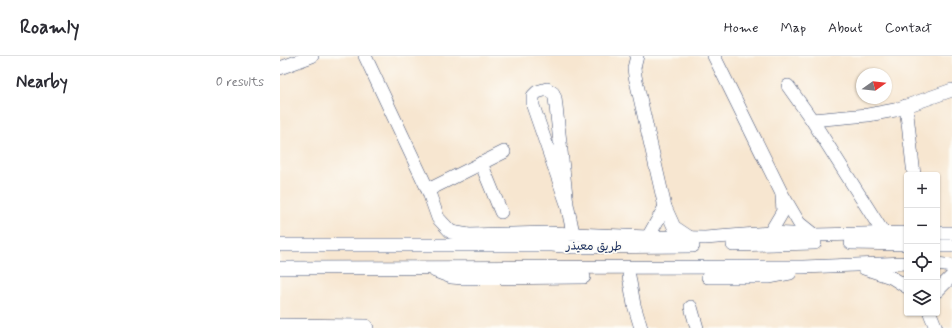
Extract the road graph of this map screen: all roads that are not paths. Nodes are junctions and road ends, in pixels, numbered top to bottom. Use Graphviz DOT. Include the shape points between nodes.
graph roads {
  1 [pos="312,56"];
  2 [pos="365,56"];
  3 [pos="637,56"];
  4 [pos="714,56"];
  5 [pos="280,68"];
  6 [pos="788,86"];
  7 [pos="952,90"];
  8 [pos="906,106"];
  9 [pos="812,120"];
  10 [pos="504,152"];
  11 [pos="481,163"];
  12 [pos="914,172"];
  13 [pos="428,190"];
  14 [pos="782,194"];
  15 [pos="567,204"];
  16 [pos="666,207"];
  17 [pos="501,212"];
  18 [pos="567,233"];
  19 [pos="770,233"];
  20 [pos="904,233"];
  21 [pos="940,233"];
  22 [pos="952,233"];
  23 [pos="884,234"];
  24 [pos="814,235"];
  25 [pos="648,237"];
  26 [pos="689,237"];
  27 [pos="904,244"];
  28 [pos="552,245"];
  29 [pos="280,246"];
  30 [pos="940,246"];
  31 [pos="952,246"];
  32 [pos="904,263"];
  33 [pos="940,264"];
  34 [pos="858,266"];
  35 [pos="952,266"];
  36 [pos="803,267"];
  37 [pos="280,268"];
  38 [pos="428,268"];
  39 [pos="629,276"];
  40 [pos="952,276"];
  41 [pos="904,285"];
  42 [pos="940,288"];
  43 [pos="691,307"];
  44 [pos="931,316"];
  45 [pos="280,324"];
  46 [pos="296,326"];
  47 [pos="367,328"];
  48 [pos="641,328"];
  49 [pos="697,328"];
  50 [pos="936,328"];
  1 -- 5 [label="street"];
  2 -- 13 [label="street"];
  3 -- 16 [label="street" via="635,76"];
  4 -- 14 [label="street"];
  6 -- 9 [label="street"];
  7 -- 8 [label="street"];
  8 -- 9 [label="street" via="868,115"];
  8 -- 12 [label="street"];
  9 -- 23 [label="street"];
  10 -- 11 [label="street"];
  11 -- 13 [label="street"];
  11 -- 17 [label="street"];
  13 -- 18 [label="street" via="438,218 451,232 460,235"];
  14 -- 19 [label="street" via="782,211"];
  14 -- 24 [label="street" via="800,223"];
  15 -- 15 [label="street" via="555,98 553,93 547,90 537,92 533,96 533,106"];
  15 -- 18 [label="street"];
  16 -- 25 [label="street"];
  16 -- 26 [label="street" via="674,227"];
  18 -- 25 [label="street"];
  18 -- 28 [label="street"];
  19 -- 24 [label="street"];
  19 -- 26 [label="street"];
  20 -- 23 [label="street"];
  21 -- 22 [label="street"];
  23 -- 24 [label="street"];
  25 -- 26 [label="street"];
  27 -- 28 [label="street, طريق معيذر" via="777,243 581,247"];
  28 -- 29 [label="street, طريق معيذر"];
  30 -- 31 [label="street"];
  32 -- 34 [label="street, طريق معيذر"];
  33 -- 35 [label="street"];
  34 -- 36 [label="street, طريق معيذر"];
  34 -- 41 [label="street" via="891,277"];
  36 -- 38 [label="street, طريق معيذر"];
  36 -- 39 [label="street" via="787,274 769,277"];
  37 -- 38 [label="street, طريق معيذر"];
  38 -- 39 [label="street" via="445,275 463,278"];
  39 -- 48 [label="street"];
  40 -- 42 [label="street"];
  43 -- 49 [label="street"];
  44 -- 50 [label="street"];
  45 -- 46 [label="street"];
  46 -- 47 [label="street"];
}
